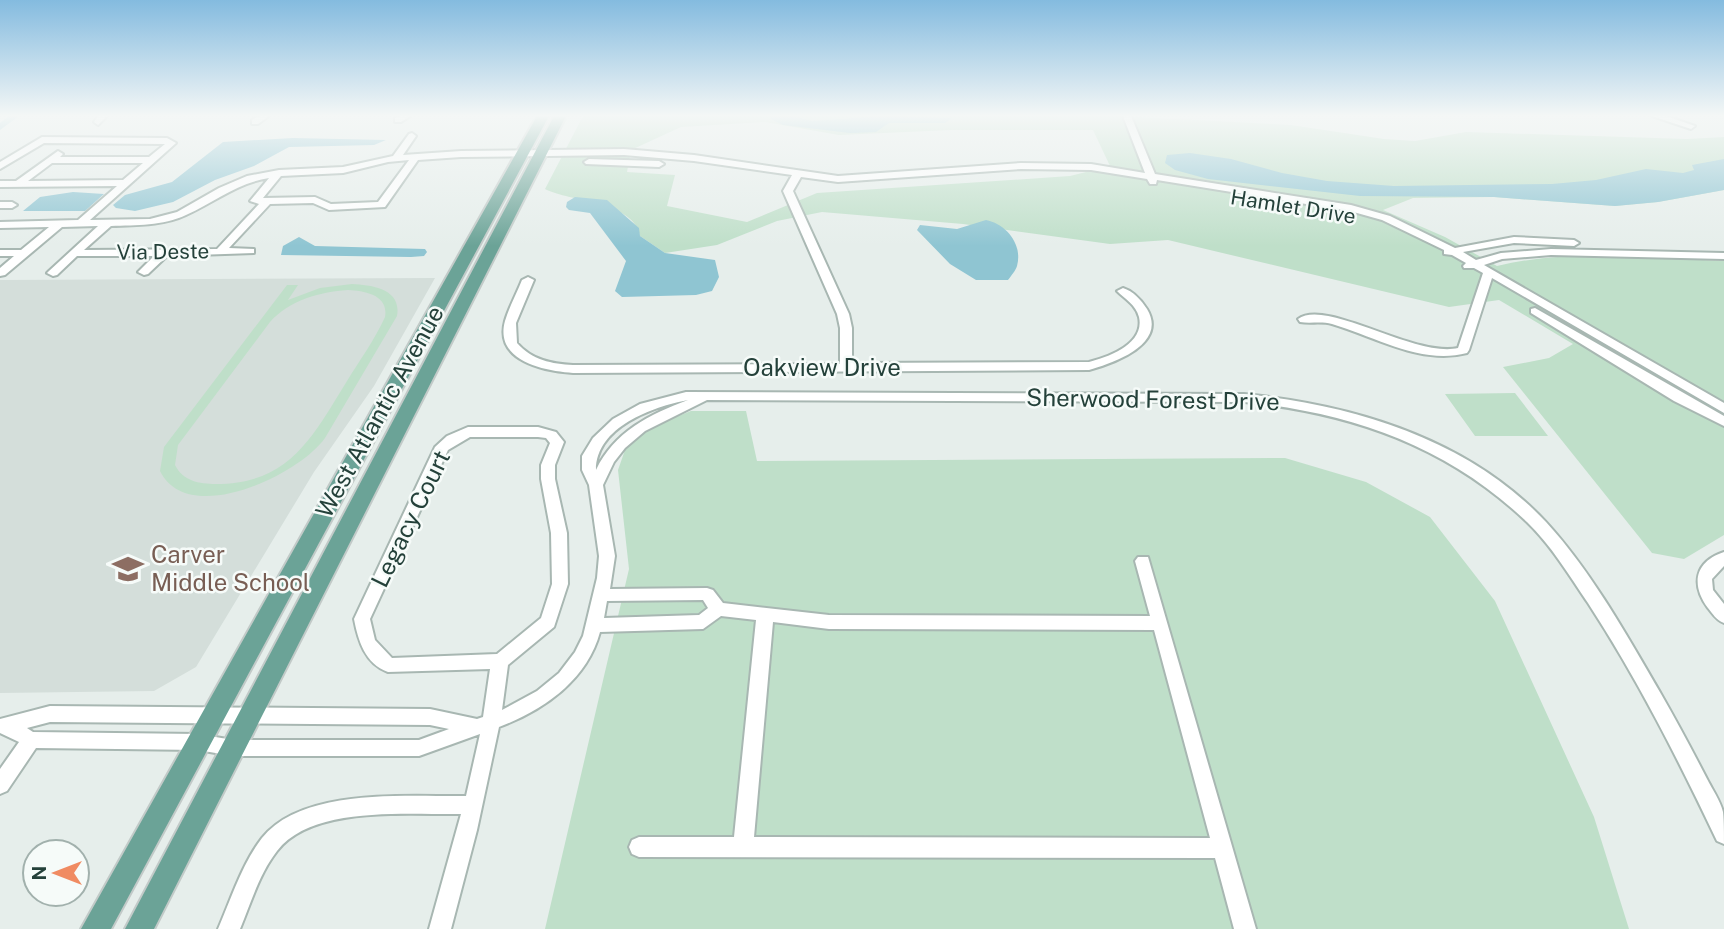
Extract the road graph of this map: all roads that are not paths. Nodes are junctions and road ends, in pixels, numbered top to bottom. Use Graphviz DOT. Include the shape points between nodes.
graph roads {
  1 [pos="393,159"];
  2 [pos="419,159"];
  3 [pos="432,159"];
  4 [pos="512,159"];
  5 [pos="529,159"];
  6 [pos="529,159"];
  7 [pos="564,159"];
  8 [pos="1145,159"];
  9 [pos="51,160"];
  10 [pos="152,160"];
  11 [pos="279,173"];
  12 [pos="795,178"];
  13 [pos="1153,179"];
  14 [pos="126,183"];
  15 [pos="0,184"];
  16 [pos="18,184"];
  17 [pos="267,201"];
  18 [pos="0,205"];
  19 [pos="12,205"];
  20 [pos="83,221"];
  21 [pos="59,223"];
  22 [pos="107,224"];
  23 [pos="0,225"];
  24 [pos="250,251"];
  25 [pos="220,252"];
  26 [pos="0,253"];
  27 [pos="24,253"];
  28 [pos="74,253"];
  29 [pos="163,253"];
  30 [pos="1446,253"];
  31 [pos="1651,253"];
  32 [pos="1724,256"];
  33 [pos="1468,266"];
  34 [pos="145,272"];
  35 [pos="1,273"];
  36 [pos="53,273"];
  37 [pos="1487,277"];
  38 [pos="528,280"];
  39 [pos="1123,291"];
  40 [pos="1304,320"];
  41 [pos="846,368"];
  42 [pos="709,397"];
  43 [pos="1724,409"];
  44 [pos="1724,422"];
  45 [pos="596,485"];
  46 [pos="1724,558"];
  47 [pos="1143,561"];
  48 [pos="601,595"];
  49 [pos="665,596"];
  50 [pos="718,608"];
  51 [pos="765,615"];
  52 [pos="1724,617"];
  53 [pos="661,622"];
  54 [pos="1160,623"];
  55 [pos="593,625"];
  56 [pos="500,661"];
  57 [pos="212,716"];
  58 [pos="250,716"];
  59 [pos="484,724"];
  60 [pos="4,726"];
  61 [pos="31,740"];
  62 [pos="198,742"];
  63 [pos="233,748"];
  64 [pos="0,785"];
  65 [pos="472,805"];
  66 [pos="1724,834"];
  67 [pos="639,847"];
  68 [pos="743,847"];
  69 [pos="1222,848"];
  70 [pos="95,929"];
  71 [pos="139,929"];
  72 [pos="229,929"];
  73 [pos="439,929"];
  74 [pos="1245,929"];
  1 -- 11 [label="street, Via Deste" via="343,170"];
  2 -- 17 [label="street" via="381,205 329,207 315,201"];
  3 -- 4 [label="street, Via Deste" via="464,163"];
  5 -- 57 [label="main road, West Atlantic Avenue"];
  6 -- 58 [label="main road, West Atlantic Avenue"];
  7 -- 12 [label="street, Hamlet Drive" via="680,164"];
  8 -- 13 [label="street"];
  9 -- 10 [label="street"];
  9 -- 16 [label="street"];
  10 -- 14 [label="street, Via Deste"];
  11 -- 17 [label="street" via="255,201"];
  11 -- 22 [label="street, Via Deste" via="234,184 196,207 164,219"];
  12 -- 13 [label="street, Hamlet Drive" via="840,187 1024,173"];
  12 -- 41 [label="street" via="788,191 843,314"];
  13 -- 30 [label="street, Hamlet Drive" via="1220,195 1356,216"];
  14 -- 16 [label="street"];
  14 -- 20 [label="street, Via Deste"];
  15 -- 16 [label="street"];
  17 -- 25 [label="street, Via Deste"];
  18 -- 19 [label="street"];
  20 -- 21 [label="street, Via Deste"];
  20 -- 22 [label="street, Via Deste"];
  21 -- 23 [label="street, Via Deste"];
  21 -- 27 [label="street"];
  22 -- 28 [label="street, Via Deste"];
  24 -- 25 [label="street"];
  25 -- 29 [label="street, Via Deste"];
  26 -- 27 [label="street"];
  27 -- 35 [label="street"];
  28 -- 29 [label="street, Via Deste"];
  28 -- 36 [label="street"];
  29 -- 34 [label="street"];
  30 -- 31 [label="street" via="1514,240"];
  30 -- 33 [label="street, Hamlet Drive"];
  31 -- 32 [label="street"];
  31 -- 33 [label="street" via="1527,253"];
  33 -- 37 [label="street, Hamlet Drive"];
  37 -- 40 [label="street" via="1463,350 1458,353 1431,351 1328,319"];
  37 -- 43 [label="street, Hamlet Drive"];
  37 -- 44 [label="street, Hamlet Drive"];
  38 -- 41 [label="street, Oakview Drive" via="510,323 509,339 524,357 546,365 573,369"];
  39 -- 41 [label="street, Oakview Drive" via="1140,302 1144,331 1129,351 1098,364 1069,368"];
  42 -- 45 [label="street, Sherwood Forest Drive" via="637,430 611,455"];
  42 -- 45 [label="street, Sherwood Forest Drive" via="665,400 618,422 597,441 589,456"];
  42 -- 66 [label="street, Sherwood Forest Drive" via="1244,398 1331,411 1408,436 1466,465 1541,526 1646,681"];
  45 -- 48 [label="street, Sherwood Forest Drive" via="607,556"];
  46 -- 52 [label="street" via="1703,578 1707,596"];
  47 -- 54 [label="street"];
  48 -- 49 [label="street"];
  48 -- 55 [label="street, Sherwood Forest Drive"];
  49 -- 50 [label="street" via="707,594"];
  49 -- 53 [label="street"];
  50 -- 51 [label="street"];
  50 -- 53 [label="street" via="703,622"];
  51 -- 54 [label="street" via="829,622"];
  51 -- 68 [label="street"];
  53 -- 55 [label="street"];
  54 -- 69 [label="street"];
  55 -- 59 [label="street, Sherwood Forest Drive" via="581,657 565,678 531,705"];
  56 -- 56 [label="street, Legacy Court" via="548,622 560,584 559,533 548,479 557,442 538,432 468,432 442,447 362,619 367,643 388,666"];
  56 -- 59 [label="street"];
  57 -- 58 [label="street"];
  57 -- 60 [label="street" via="50,714"];
  57 -- 62 [label="main road, West Atlantic Avenue"];
  58 -- 59 [label="street" via="430,717"];
  58 -- 63 [label="main road, West Atlantic Avenue"];
  59 -- 63 [label="street, Sherwood Forest Drive" via="419,748"];
  59 -- 65 [label="street"];
  60 -- 61 [label="street"];
  61 -- 62 [label="street, Sherwood Forest Drive"];
  61 -- 64 [label="street"];
  62 -- 63 [label="street, Sherwood Forest Drive"];
  62 -- 70 [label="main road, West Atlantic Avenue"];
  63 -- 71 [label="main road, West Atlantic Avenue"];
  65 -- 72 [label="street" via="347,809 308,816 279,834 266,852"];
  65 -- 73 [label="street"];
  67 -- 68 [label="street"];
  68 -- 69 [label="street"];
  69 -- 74 [label="street"];
}
